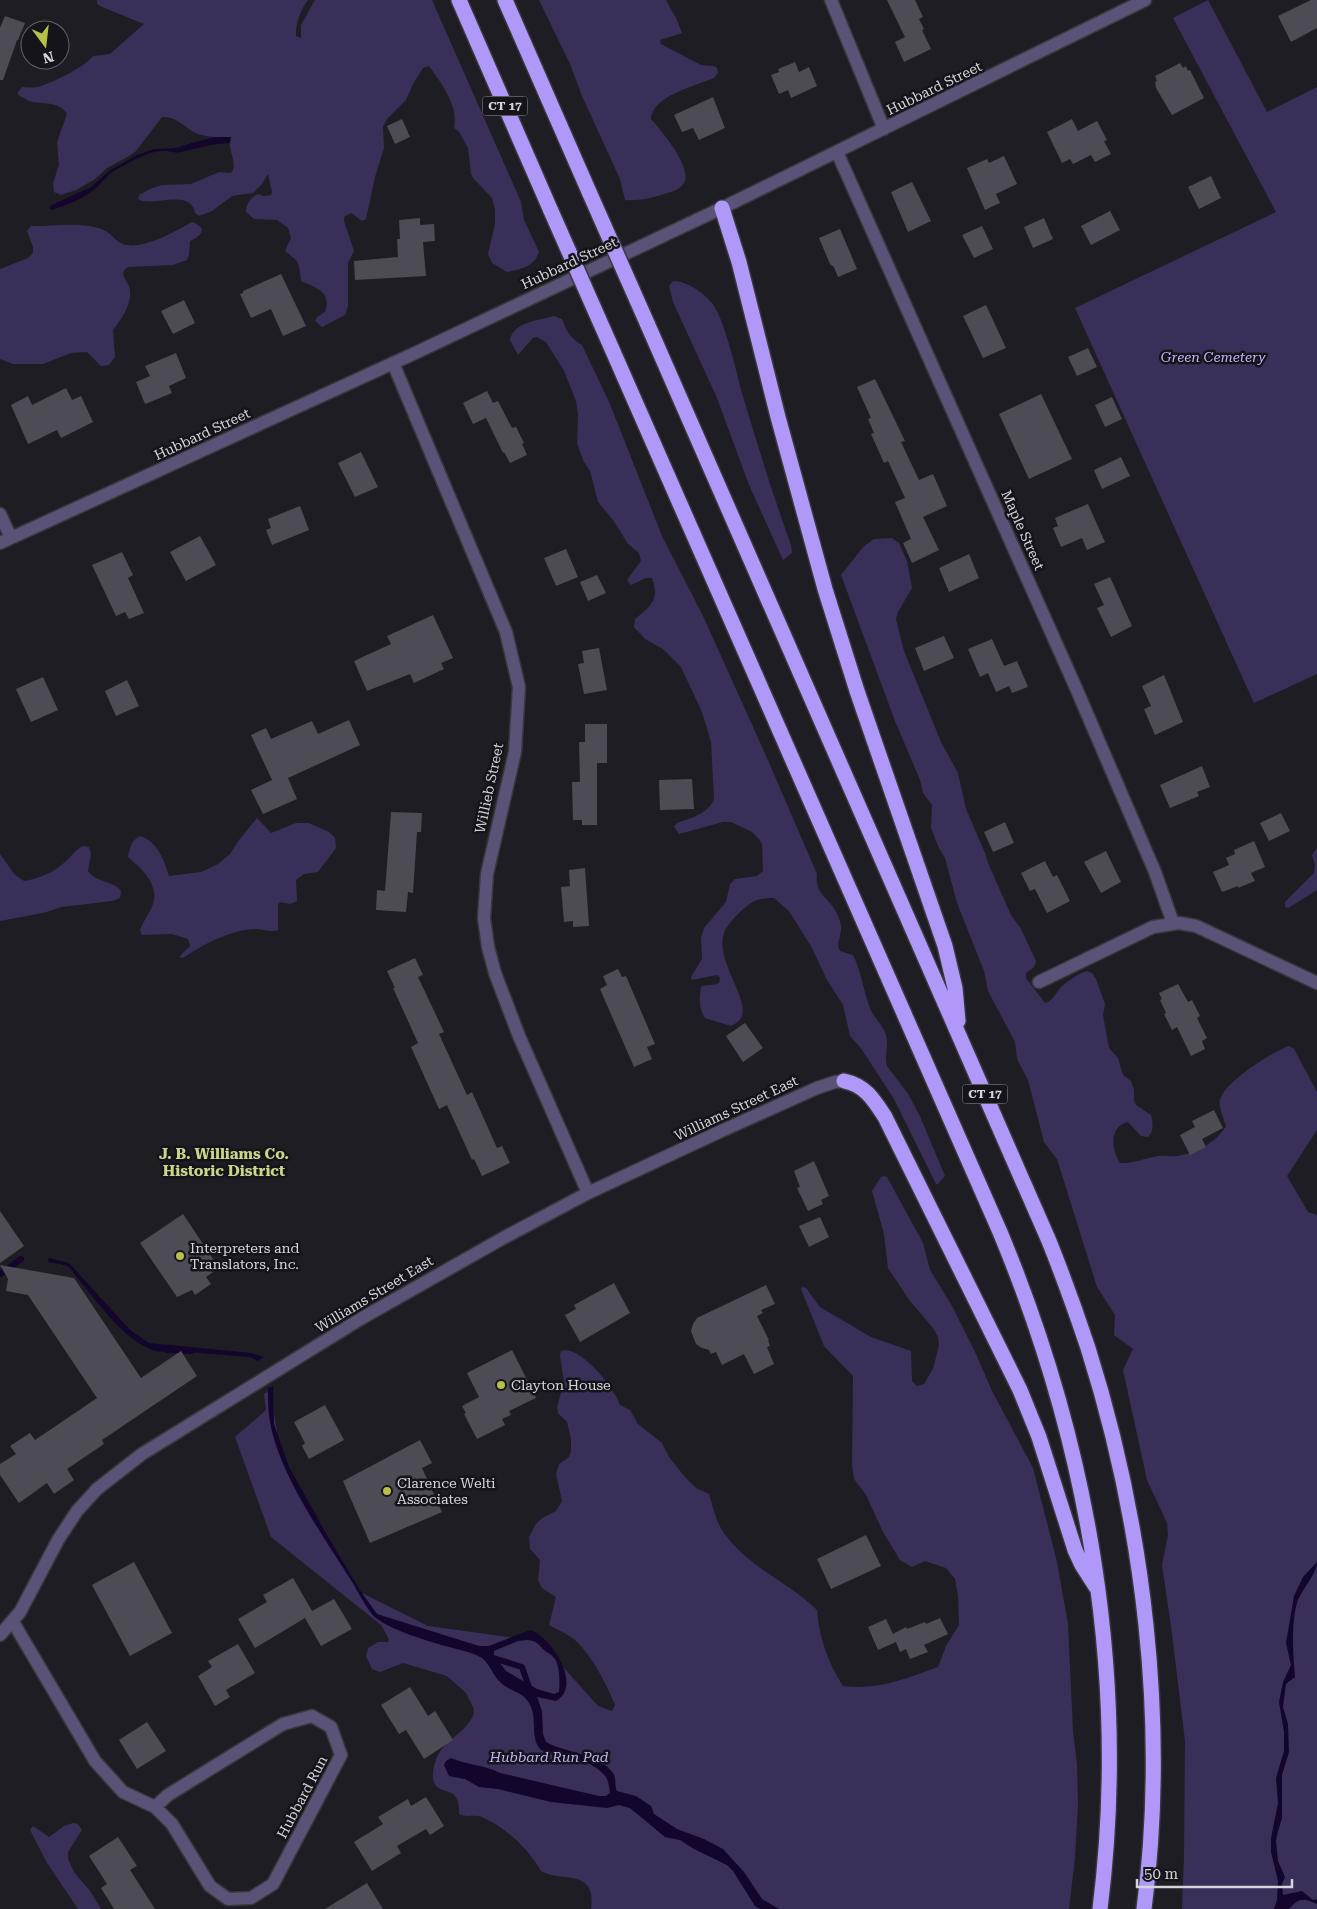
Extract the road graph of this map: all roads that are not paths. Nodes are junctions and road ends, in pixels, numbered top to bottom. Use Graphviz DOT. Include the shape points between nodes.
graph roads {
  1 [pos="459,0"];
  2 [pos="505,0"];
  3 [pos="831,0"];
  4 [pos="1145,0"];
  5 [pos="884,129"];
  6 [pos="837,152"];
  7 [pos="722,208"];
  8 [pos="393,363"];
  9 [pos="0,514"];
  10 [pos="5,541"];
  11 [pos="1173,923"];
  12 [pos="1039,982"];
  13 [pos="1317,983"];
  14 [pos="958,1032"];
  15 [pos="844,1081"];
  16 [pos="588,1193"];
  17 [pos="1099,1592"];
  18 [pos="13,1622"];
  19 [pos="0,1635"];
  20 [pos="155,1807"];
  21 [pos="1144,1907"];
  22 [pos="1100,1909"];
  1 -- 17 [label="highway, CT 17, bridge" via="1017,1272 1046,1353 1070,1436"];
  2 -- 14 [label="highway, CT 17, bridge"];
  3 -- 5 [label="street"];
  4 -- 5 [label="street, Hubbard Street"];
  5 -- 6 [label="street, Hubbard Street"];
  6 -- 7 [label="street, Hubbard Street"];
  6 -- 11 [label="street, Maple Street" via="1076,688 1155,872"];
  7 -- 8 [label="street, Hubbard Street"];
  7 -- 14 [label="highway" via="740,262 830,606 945,946 955,988"];
  8 -- 10 [label="street, Hubbard Street"];
  8 -- 16 [label="street, Willieb Street" via="506,632 518,687 515,752 487,874 484,918 488,947 519,1036"];
  9 -- 10 [label="street"];
  11 -- 12 [label="street" via="1146,930"];
  11 -- 13 [label="street" via="1196,926"];
  14 -- 21 [label="highway, CT 17" via="1069,1294 1104,1403 1124,1487 1143,1600 1151,1699 1152,1802"];
  15 -- 16 [label="street, Williams Street East" via="817,1088"];
  15 -- 17 [label="highway" via="866,1091 881,1112 998,1345 1039,1437 1075,1550"];
  16 -- 18 [label="street, Williams Street East" via="411,1289 124,1466 96,1489 73,1516"];
  17 -- 22 [label="highway, CT 17" via="1109,1753"];
  18 -- 19 [label="street, Williams Street East"];
  18 -- 20 [label="street, Hubbard Run" via="95,1761 123,1792"];
  20 -- 20 [label="street, Hubbard Run" via="168,1795 283,1724 312,1716 331,1727 341,1755 273,1884 251,1898 228,1899 210,1886 172,1824"];
}
